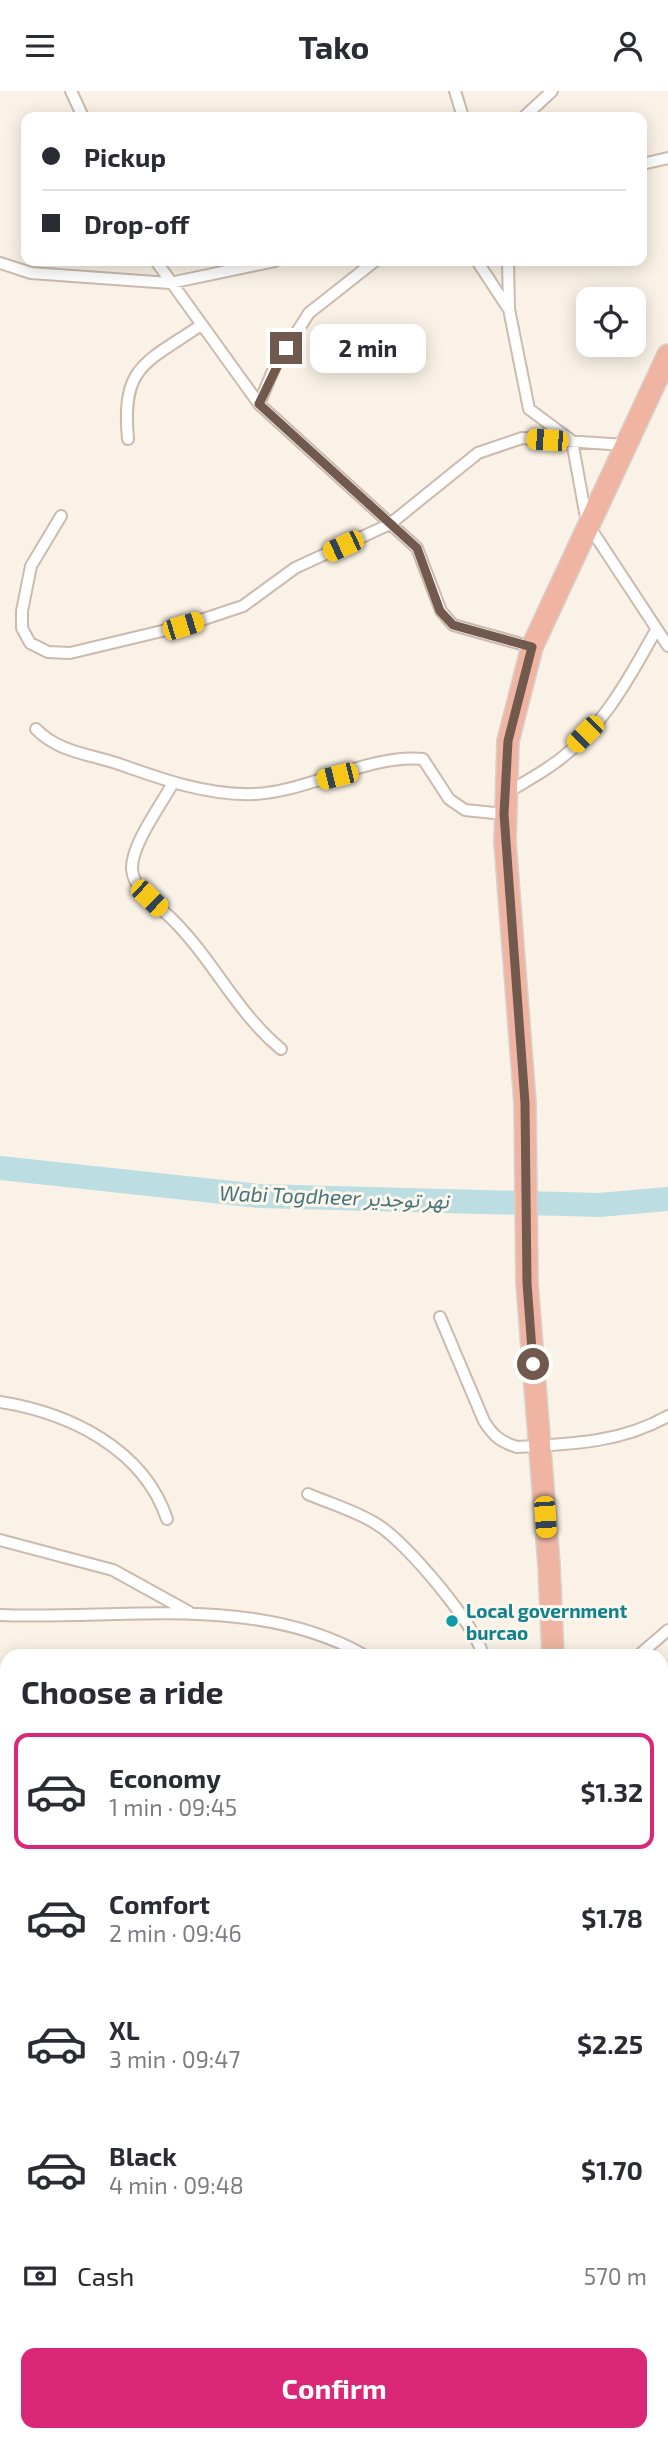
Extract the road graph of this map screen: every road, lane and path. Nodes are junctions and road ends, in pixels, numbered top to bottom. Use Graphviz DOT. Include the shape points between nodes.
graph roads {
  1 [pos="71,91"];
  2 [pos="455,91"];
  3 [pos="552,91"];
  4 [pos="81,112"];
  5 [pos="461,112"];
  6 [pos="529,112"];
  7 [pos="668,158"];
  8 [pos="647,163"];
  9 [pos="0,263"];
  10 [pos="159,266"];
  11 [pos="251,266"];
  12 [pos="369,266"];
  13 [pos="480,266"];
  14 [pos="508,266"];
  15 [pos="170,283"];
  16 [pos="509,309"];
  17 [pos="201,325"];
  18 [pos="668,355"];
  19 [pos="259,404"];
  20 [pos="128,439"];
  21 [pos="572,442"];
  22 [pos="625,445"];
  23 [pos="61,516"];
  24 [pos="587,523"];
  25 [pos="390,524"];
  26 [pos="656,630"];
  27 [pos="668,646"];
  28 [pos="532,647"];
  29 [pos="36,729"];
  30 [pos="173,783"];
  31 [pos="505,804"];
  32 [pos="281,1049"];
  33 [pos="440,1317"];
  34 [pos="0,1402"];
  35 [pos="668,1416"];
  36 [pos="540,1446"];
  37 [pos="308,1495"];
  38 [pos="167,1519"];
  39 [pos="0,1541"];
  40 [pos="192,1614"];
  41 [pos="0,1615"];
  42 [pos="668,1630"];
  43 [pos="347,1649"];
  44 [pos="479,1649"];
  45 [pos="552,1649"];
  46 [pos="646,1649"];
  1 -- 4 [label="street"];
  2 -- 5 [label="street"];
  3 -- 6 [label="street"];
  7 -- 8 [label="street"];
  9 -- 15 [label="street" via="31,273"];
  10 -- 15 [label="street"];
  11 -- 15 [label="street"];
  12 -- 19 [label="street" via="309,313 275,366"];
  13 -- 16 [label="street"];
  14 -- 16 [label="street"];
  15 -- 17 [label="street"];
  16 -- 21 [label="street" via="530,409"];
  17 -- 19 [label="street"];
  17 -- 20 [label="street" via="143,366 129,385 125,406"];
  18 -- 22 [label="highway"];
  19 -- 25 [label="street"];
  21 -- 22 [label="street"];
  21 -- 24 [label="street"];
  21 -- 25 [label="street" via="522,438 478,453"];
  22 -- 24 [label="highway"];
  23 -- 25 [label="street" via="31,566 22,628 30,643 48,652 70,653 183,626 243,606 295,568"];
  24 -- 26 [label="street"];
  24 -- 28 [label="highway"];
  25 -- 28 [label="street" via="417,548 440,611 453,625"];
  26 -- 27 [label="street"];
  26 -- 31 [label="street" via="597,723"];
  28 -- 31 [label="highway" via="508,741"];
  29 -- 30 [label="street" via="56,745"];
  30 -- 31 [label="street" via="256,794 411,757 423,759 449,799 465,810"];
  30 -- 32 [label="street" via="135,849 132,872 136,883 178,925 246,1013"];
  31 -- 36 [label="highway" via="525,1103 527,1283"];
  33 -- 36 [label="street" via="493,1436 517,1447"];
  34 -- 38 [label="street" via="42,1410 119,1450 147,1476"];
  35 -- 36 [label="street" via="643,1430 606,1440"];
  36 -- 45 [label="highway"];
  37 -- 44 [label="street" via="379,1525 412,1553 442,1589"];
  39 -- 40 [label="street" via="113,1570"];
  40 -- 41 [label="street"];
  40 -- 43 [label="street" via="275,1623"];
  42 -- 46 [label="street"];
}
